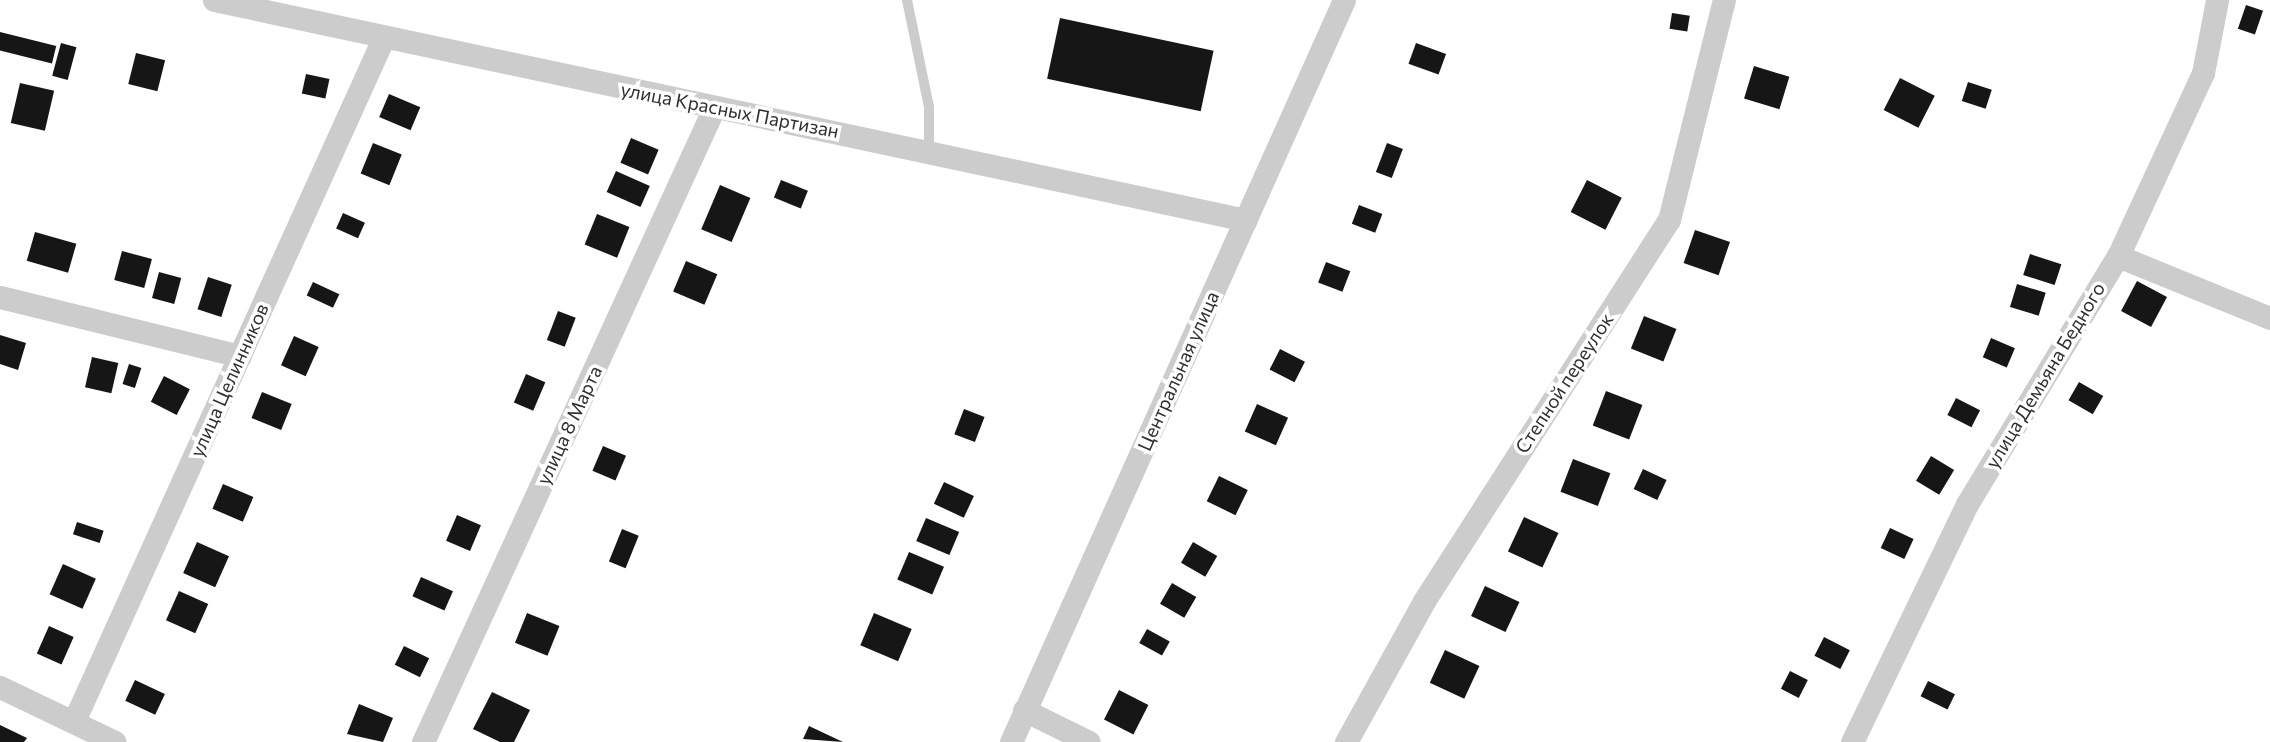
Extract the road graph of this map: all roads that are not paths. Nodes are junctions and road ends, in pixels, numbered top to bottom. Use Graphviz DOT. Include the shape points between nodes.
graph roads {
  1 [pos="214,0"];
  2 [pos="907,0"];
  3 [pos="1344,0"];
  4 [pos="1724,0"];
  5 [pos="2217,0"];
  6 [pos="305,9"];
  7 [pos="383,39"];
  8 [pos="715,108"];
  9 [pos="929,150"];
  10 [pos="1246,220"];
  11 [pos="2118,256"];
  12 [pos="0,298"];
  13 [pos="2270,318"];
  14 [pos="240,356"];
  15 [pos="0,687"];
  16 [pos="1024,710"];
  17 [pos="74,720"];
  18 [pos="115,742"];
  19 [pos="423,742"];
  20 [pos="1010,742"];
  21 [pos="1089,742"];
  22 [pos="1346,742"];
  23 [pos="1852,742"];
  1 -- 6 [label="street, улица Красных Партизан"];
  2 -- 9 [label="lane" via="929,107"];
  3 -- 10 [label="street, Центральная улица"];
  4 -- 22 [label="street, Степной переулок" via="1669,220 1424,601"];
  5 -- 11 [label="street, улица Демьяна Бедного" via="2203,73"];
  6 -- 7 [label="street, улица Красных Партизан"];
  7 -- 8 [label="street, улица Красных Партизан"];
  7 -- 14 [label="street, улица Целинников"];
  8 -- 9 [label="street, улица Красных Партизан"];
  8 -- 19 [label="street, улица 8 Марта"];
  9 -- 10 [label="street, улица Красных Партизан"];
  10 -- 16 [label="street, Центральная улица"];
  11 -- 13 [label="street"];
  11 -- 23 [label="street, улица Демьяна Бедного" via="1967,504"];
  12 -- 14 [label="street"];
  14 -- 17 [label="street, улица Целинников"];
  15 -- 17 [label="street"];
  16 -- 20 [label="street, Центральная улица"];
  16 -- 21 [label="street"];
  17 -- 18 [label="street"];
}
